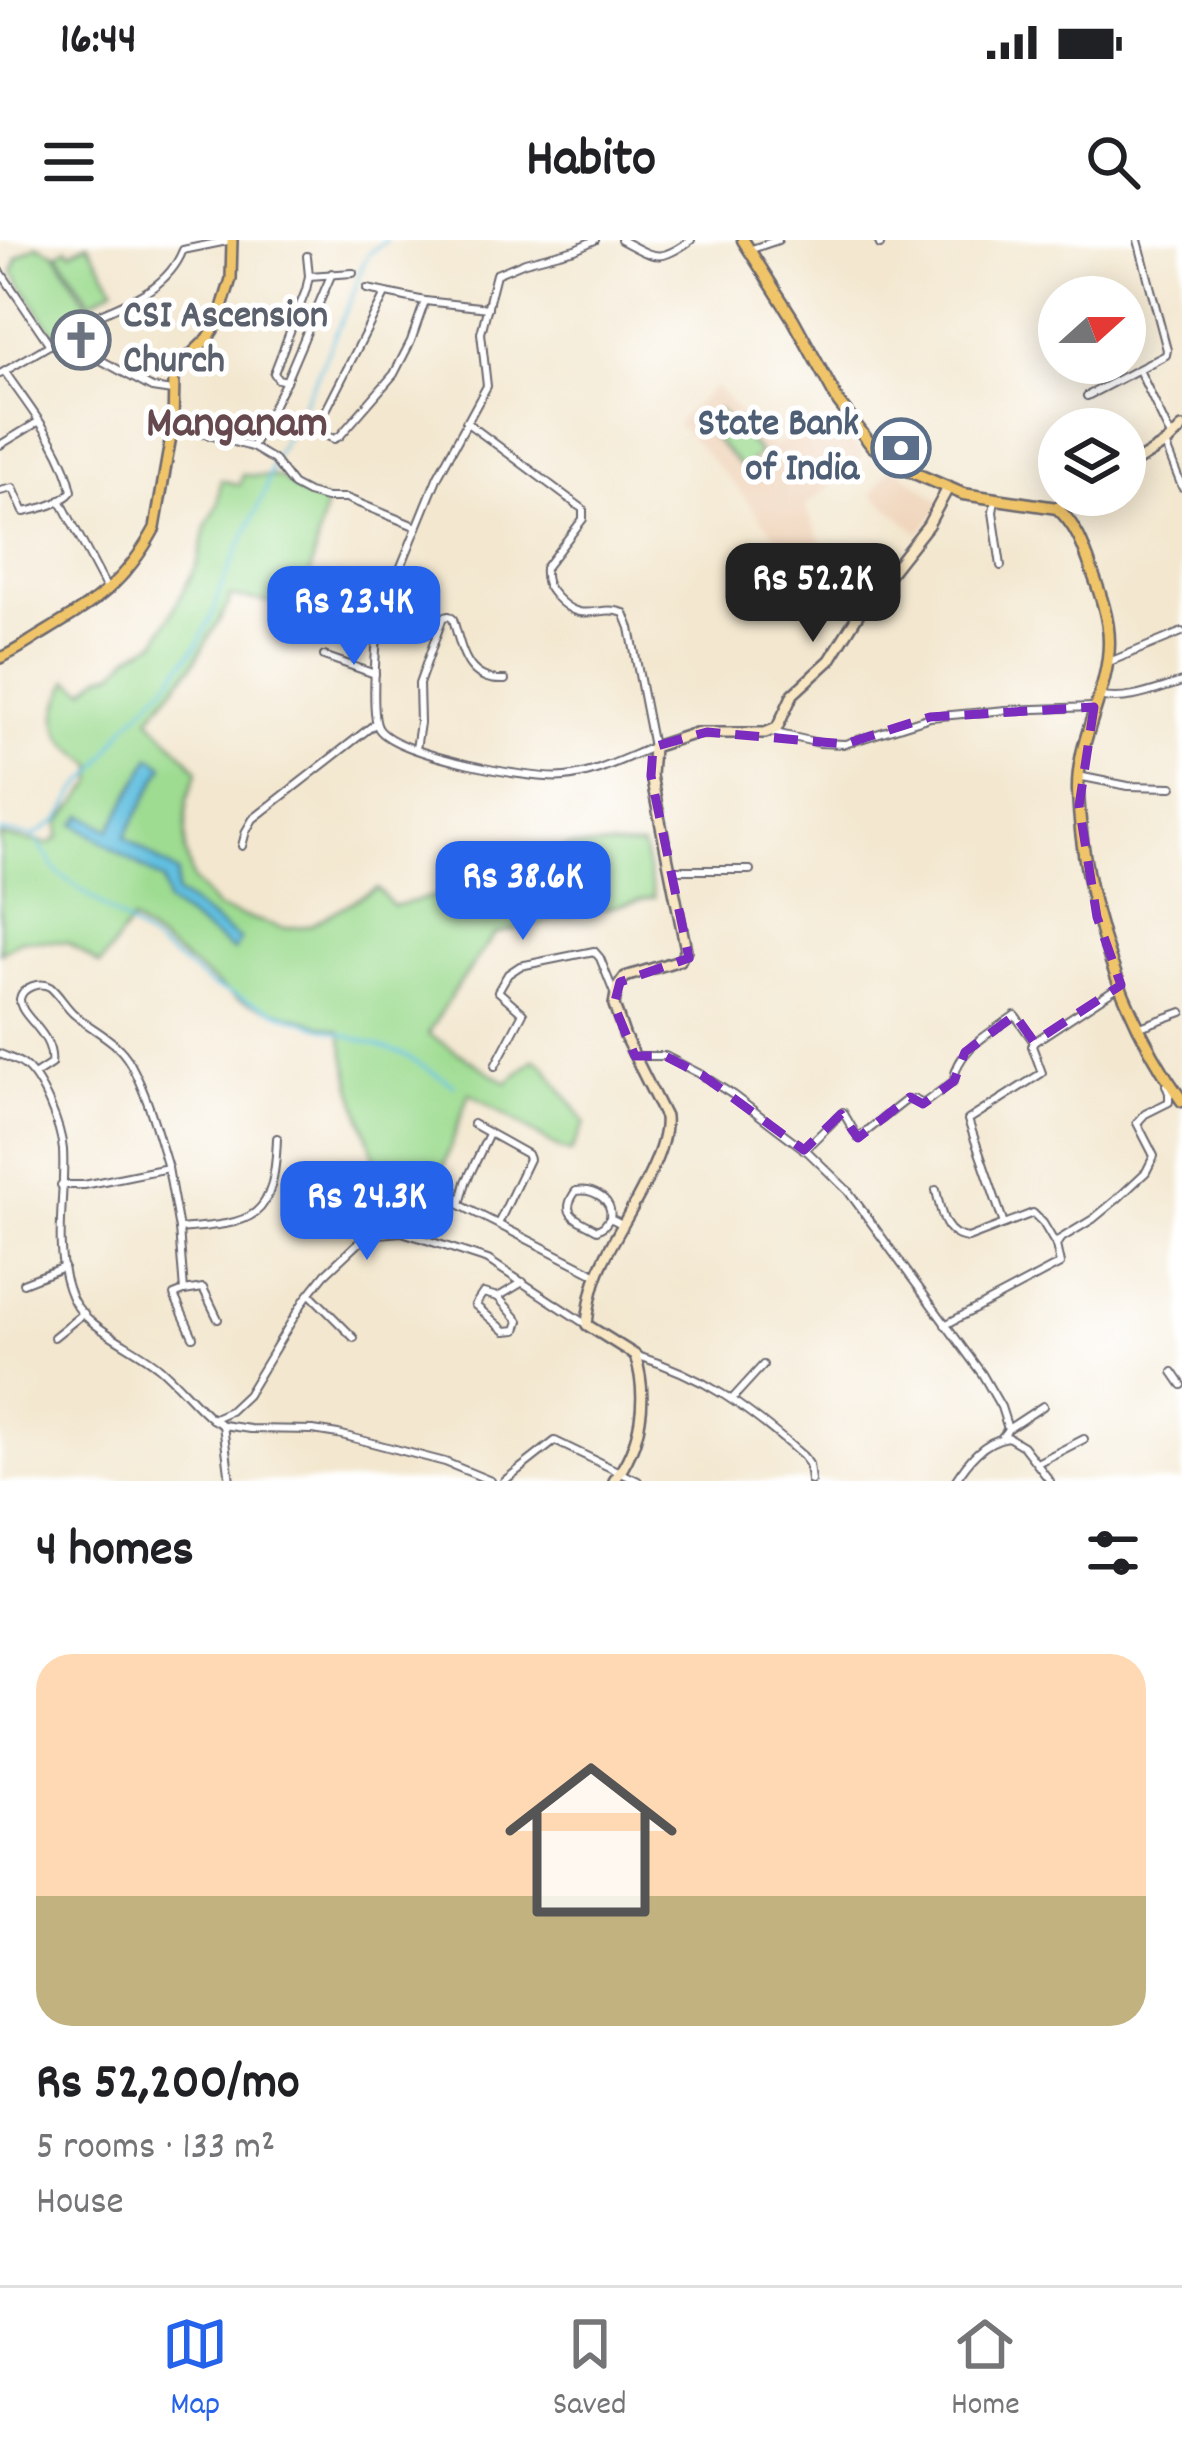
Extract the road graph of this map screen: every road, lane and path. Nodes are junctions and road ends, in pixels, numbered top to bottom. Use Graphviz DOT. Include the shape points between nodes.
graph roads {
  1 [pos="232,240"];
  2 [pos="596,240"];
  3 [pos="621,240"];
  4 [pos="691,240"];
  5 [pos="778,240"];
  6 [pos="1138,240"];
  7 [pos="182,245"];
  8 [pos="746,245"];
  9 [pos="308,256"];
  10 [pos="0,271"];
  11 [pos="353,272"];
  12 [pos="332,274"];
  13 [pos="309,276"];
  14 [pos="367,289"];
  15 [pos="385,294"];
  16 [pos="424,301"];
  17 [pos="488,308"];
  18 [pos="65,336"];
  19 [pos="50,345"];
  20 [pos="1146,366"];
  21 [pos="3,373"];
  22 [pos="286,381"];
  23 [pos="1146,383"];
  24 [pos="1111,384"];
  25 [pos="174,391"];
  26 [pos="1087,396"];
  27 [pos="38,422"];
  28 [pos="466,422"];
  29 [pos="173,425"];
  30 [pos="1176,438"];
  31 [pos="0,445"];
  32 [pos="252,447"];
  33 [pos="1146,456"];
  34 [pos="1182,487"];
  35 [pos="948,488"];
  36 [pos="0,491"];
  37 [pos="60,500"];
  38 [pos="994,501"];
  39 [pos="1038,504"];
  40 [pos="1064,516"];
  41 [pos="417,527"];
  42 [pos="1001,566"];
  43 [pos="108,592"];
  44 [pos="1182,632"];
  45 [pos="324,656"];
  46 [pos="0,658"];
  47 [pos="1106,663"];
  48 [pos="375,674"];
  49 [pos="505,680"];
  50 [pos="1182,682"];
  51 [pos="1096,701"];
  52 [pos="376,723"];
  53 [pos="771,732"];
  54 [pos="416,748"];
  55 [pos="653,748"];
  56 [pos="1078,776"];
  57 [pos="1172,787"];
  58 [pos="242,846"];
  59 [pos="670,870"];
  60 [pos="750,870"];
  61 [pos="1121,985"];
  62 [pos="616,996"];
  63 [pos="1182,1012"];
  64 [pos="1137,1028"];
  65 [pos="1034,1042"];
  66 [pos="0,1054"];
  67 [pos="635,1057"];
  68 [pos="1158,1065"];
  69 [pos="495,1066"];
  70 [pos="34,1076"];
  71 [pos="1182,1101"];
  72 [pos="473,1124"];
  73 [pos="488,1134"];
  74 [pos="278,1138"];
  75 [pos="804,1150"];
  76 [pos="168,1168"];
  77 [pos="61,1185"];
  78 [pos="936,1190"];
  79 [pos="610,1218"];
  80 [pos="498,1224"];
  81 [pos="622,1224"];
  82 [pos="1004,1224"];
  83 [pos="179,1229"];
  84 [pos="1056,1245"];
  85 [pos="64,1268"];
  86 [pos="597,1275"];
  87 [pos="523,1282"];
  88 [pos="22,1283"];
  89 [pos="184,1291"];
  90 [pos="310,1294"];
  91 [pos="498,1297"];
  92 [pos="84,1313"];
  93 [pos="218,1318"];
  94 [pos="945,1324"];
  95 [pos="586,1325"];
  96 [pos="54,1336"];
  97 [pos="193,1336"];
  98 [pos="354,1338"];
  99 [pos="635,1355"];
  100 [pos="763,1365"];
  101 [pos="1173,1372"];
  102 [pos="1182,1384"];
  103 [pos="732,1399"];
  104 [pos="1043,1406"];
  105 [pos="212,1419"];
  106 [pos="224,1425"];
  107 [pos="1008,1429"];
  108 [pos="1002,1438"];
  109 [pos="1084,1439"];
  110 [pos="1037,1463"];
  111 [pos="617,1477"];
  112 [pos="477,1479"];
  113 [pos="230,1481"];
  114 [pos="491,1481"];
  115 [pos="504,1481"];
  116 [pos="638,1481"];
  117 [pos="811,1481"];
  118 [pos="955,1481"];
  119 [pos="1050,1481"];
  1 -- 7 [label="street"];
  1 -- 25 [label="main road" via="217,324 178,367"];
  2 -- 17 [label="street" via="502,270"];
  3 -- 4 [label="street" via="659,257"];
  5 -- 8 [label="street"];
  6 -- 20 [label="street" via="1167,350"];
  7 -- 18 [label="street" via="160,285"];
  8 -- 35 [label="highway" via="858,431 896,463"];
  9 -- 13 [label="street"];
  10 -- 19 [label="street"];
  11 -- 12 [label="street"];
  12 -- 13 [label="street"];
  12 -- 22 [label="street"];
  13 -- 22 [label="street" via="274,374"];
  14 -- 15 [label="street"];
  15 -- 16 [label="street"];
  15 -- 16 [label="street" via="319,424 328,438 340,436 394,374"];
  16 -- 17 [label="street"];
  17 -- 28 [label="street" via="481,340 487,386"];
  18 -- 19 [label="street"];
  18 -- 25 [label="street" via="152,388"];
  19 -- 21 [label="street"];
  21 -- 27 [label="street"];
  22 -- 32 [label="street"];
  23 -- 30 [label="street"];
  24 -- 26 [label="street"];
  25 -- 29 [label="main road"];
  27 -- 31 [label="street"];
  27 -- 37 [label="street" via="69,478 71,494"];
  28 -- 41 [label="street"];
  28 -- 55 [label="street" via="583,509 544,578 568,608 624,614"];
  29 -- 32 [label="street"];
  29 -- 43 [label="main road" via="155,528"];
  30 -- 33 [label="main road"];
  30 -- 34 [label="street"];
  32 -- 41 [label="street" via="299,489"];
  35 -- 38 [label="highway"];
  35 -- 53 [label="main road"];
  36 -- 37 [label="street" via="13,488 24,512"];
  37 -- 43 [label="street"];
  38 -- 39 [label="highway"];
  38 -- 42 [label="street"];
  40 -- 47 [label="highway" via="1098,588"];
  41 -- 48 [label="street" via="380,618"];
  43 -- 46 [label="main road"];
  44 -- 47 [label="street"];
  45 -- 48 [label="street"];
  47 -- 51 [label="highway"];
  48 -- 52 [label="street"];
  49 -- 54 [label="street" via="478,675 453,619 443,617 419,684"];
  50 -- 51 [label="street"];
  51 -- 53 [label="street" via="930,717 845,744"];
  51 -- 56 [label="highway"];
  52 -- 54 [label="street"];
  52 -- 58 [label="street" via="253,819"];
  53 -- 55 [label="main road" via="697,734"];
  54 -- 55 [label="street" via="554,778"];
  55 -- 59 [label="main road" via="650,776"];
  56 -- 57 [label="street"];
  56 -- 61 [label="highway" via="1093,898"];
  59 -- 60 [label="street"];
  59 -- 62 [label="main road" via="685,956 625,977"];
  61 -- 64 [label="highway"];
  61 -- 65 [label="street"];
  62 -- 67 [label="main road"];
  62 -- 69 [label="street" via="594,951 520,966 498,992 524,1013"];
  63 -- 64 [label="street"];
  64 -- 68 [label="highway"];
  65 -- 75 [label="street" via="1015,1015 965,1052 954,1081 923,1104 905,1101 858,1138 843,1112"];
  65 -- 82 [label="street" via="1042,1072 968,1120"];
  66 -- 70 [label="street"];
  67 -- 75 [label="street" via="665,1056 702,1075"];
  67 -- 81 [label="main road" via="666,1128"];
  68 -- 71 [label="highway"];
  68 -- 84 [label="street" via="1168,1102 1137,1124 1154,1156 1151,1166"];
  70 -- 76 [label="street" via="53,1056 20,998 44,985 127,1058"];
  70 -- 77 [label="street" via="62,1142"];
  72 -- 73 [label="street"];
  73 -- 80 [label="street" via="459,1201"];
  73 -- 80 [label="street" via="530,1159"];
  74 -- 83 [label="street" via="262,1209 242,1222"];
  75 -- 94 [label="street" via="848,1191"];
  76 -- 77 [label="street"];
  76 -- 83 [label="street"];
  77 -- 85 [label="street"];
  78 -- 82 [label="street" via="957,1238"];
  79 -- 79 [label="street" via="598,1229 571,1215 568,1201 589,1191 609,1202"];
  79 -- 81 [label="street"];
  80 -- 86 [label="street"];
  81 -- 86 [label="main road"];
  82 -- 84 [label="street" via="1033,1213"];
  83 -- 89 [label="street"];
  84 -- 94 [label="street" via="1060,1264"];
  85 -- 88 [label="street"];
  85 -- 92 [label="street"];
  86 -- 95 [label="main road"];
  87 -- 90 [label="street" via="488,1260 397,1232 357,1244"];
  87 -- 91 [label="street"];
  87 -- 95 [label="street"];
  89 -- 93 [label="street" via="203,1288"];
  89 -- 97 [label="street" via="174,1295"];
  90 -- 98 [label="street"];
  90 -- 105 [label="street" via="247,1395"];
  91 -- 91 [label="street" via="519,1321 516,1330 505,1331 475,1305 483,1293"];
  92 -- 96 [label="street"];
  92 -- 105 [label="street" via="153,1362"];
  94 -- 107 [label="street" via="992,1388"];
  95 -- 99 [label="main road"];
  99 -- 103 [label="street"];
  99 -- 111 [label="main road" via="641,1411"];
  100 -- 103 [label="street"];
  101 -- 102 [label="street"];
  103 -- 117 [label="street" via="806,1459"];
  104 -- 107 [label="street"];
  105 -- 106 [label="street"];
  106 -- 112 [label="street" via="326,1432 445,1462"];
  106 -- 113 [label="street"];
  107 -- 108 [label="street"];
  108 -- 110 [label="street" via="1013,1438"];
  108 -- 118 [label="street" via="979,1450"];
  109 -- 110 [label="street"];
  110 -- 119 [label="street"];
  111 -- 115 [label="street" via="555,1441"];
  111 -- 116 [label="street"];
  112 -- 114 [label="street"];
}
